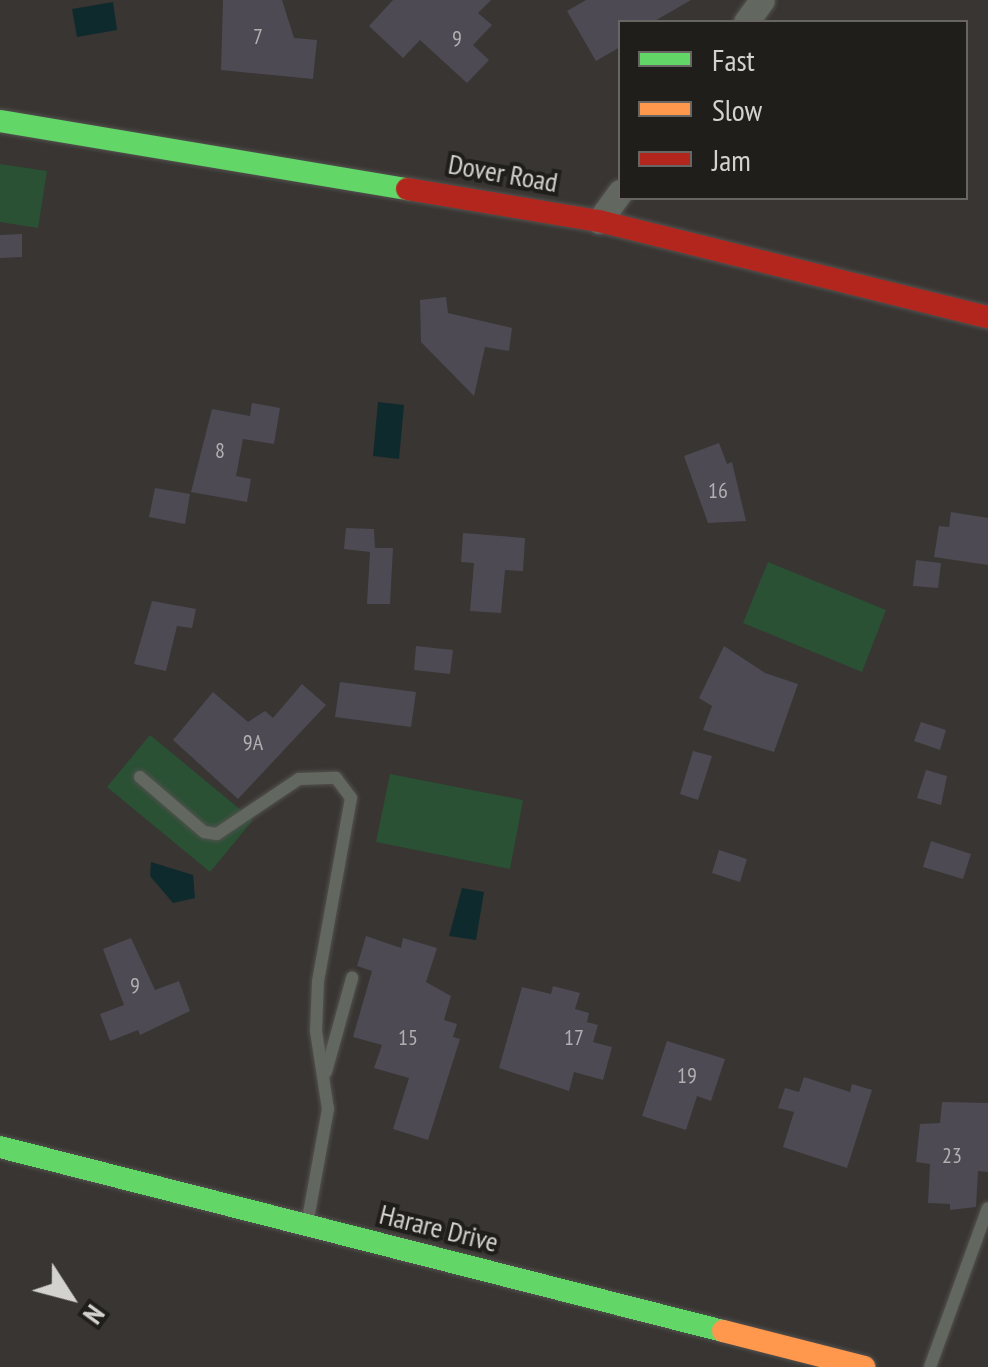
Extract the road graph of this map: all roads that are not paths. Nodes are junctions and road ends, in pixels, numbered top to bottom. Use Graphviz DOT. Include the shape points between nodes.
graph roads {
  1 [pos="0,121"];
  2 [pos="618,195"];
  3 [pos="598,222"];
  4 [pos="988,318"];
  5 [pos="140,777"];
  6 [pos="352,978"];
  7 [pos="325,1077"];
  8 [pos="0,1147"];
  9 [pos="988,1208"];
  10 [pos="306,1226"];
  11 [pos="864,1367"];
  12 [pos="930,1367"];
  1 -- 3 [label="street, Dover Road"];
  2 -- 3 [label="street"];
  3 -- 4 [label="street, Dover Road"];
  5 -- 7 [label="lane" via="204,832 217,834 300,779 321,774 346,787 353,813 318,982 316,1031"];
  6 -- 7 [label="lane"];
  7 -- 10 [label="lane" via="326,1136"];
  8 -- 10 [label="street, Harare Drive"];
  9 -- 12 [label="lane"];
  10 -- 11 [label="street, Harare Drive"];
}
